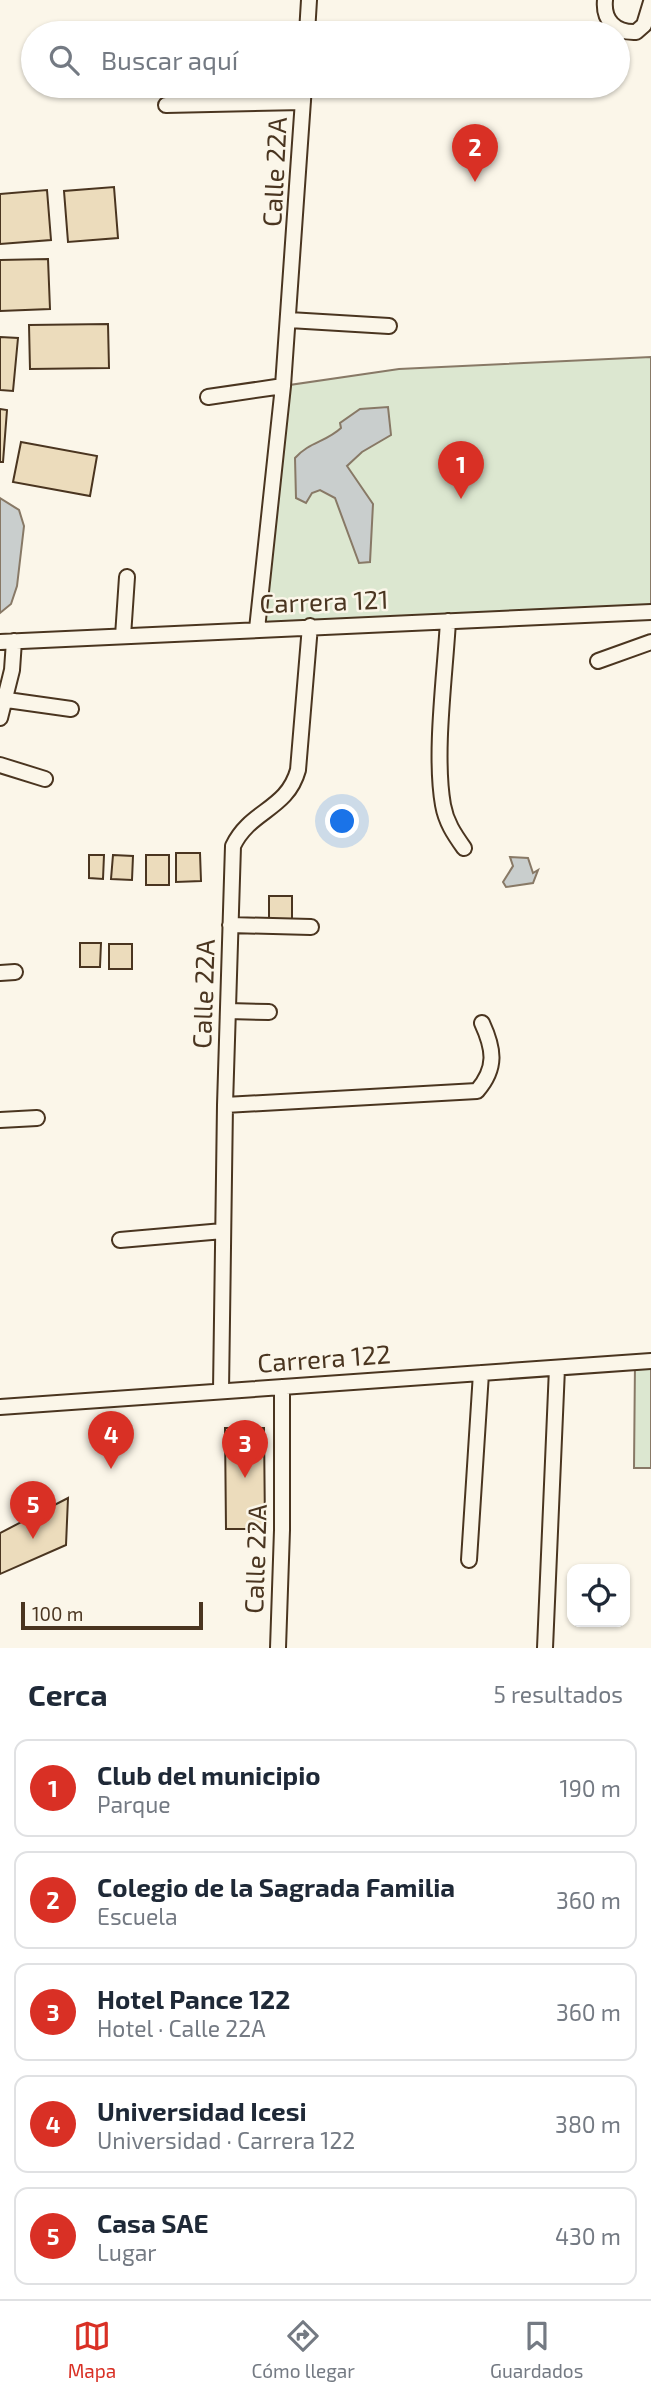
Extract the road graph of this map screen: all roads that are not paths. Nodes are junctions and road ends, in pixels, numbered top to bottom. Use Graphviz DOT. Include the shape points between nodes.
graph roads {
  1 [pos="309,0"];
  2 [pos="605,0"];
  3 [pos="651,2"];
  4 [pos="308,21"];
  5 [pos="609,21"];
  6 [pos="630,33"];
  7 [pos="303,98"];
  8 [pos="303,102"];
  9 [pos="166,105"];
  10 [pos="289,320"];
  11 [pos="389,326"];
  12 [pos="284,386"];
  13 [pos="208,397"];
  14 [pos="127,577"];
  15 [pos="651,612"];
  16 [pos="448,621"];
  17 [pos="310,626"];
  18 [pos="257,629"];
  19 [pos="124,636"];
  20 [pos="7,642"];
  21 [pos="651,642"];
  22 [pos="598,661"];
  23 [pos="7,701"];
  24 [pos="71,709"];
  25 [pos="0,718"];
  26 [pos="0,765"];
  27 [pos="45,779"];
  28 [pos="464,848"];
  29 [pos="230,925"];
  30 [pos="311,927"];
  31 [pos="228,1011"];
  32 [pos="270,1012"];
  33 [pos="482,1023"];
  34 [pos="225,1105"];
  35 [pos="37,1118"];
  36 [pos="0,1120"];
  37 [pos="223,1231"];
  38 [pos="120,1240"];
  39 [pos="651,1361"];
  40 [pos="557,1367"];
  41 [pos="481,1373"];
  42 [pos="282,1387"];
  43 [pos="221,1391"];
  44 [pos="0,1407"];
  45 [pos="470,1560"];
  46 [pos="278,1648"];
  47 [pos="545,1648"];
  1 -- 4 [label="street"];
  2 -- 5 [label="street"];
  3 -- 6 [label="street" via="644,25"];
  7 -- 8 [label="street, Calle 22A"];
  8 -- 9 [label="street"];
  8 -- 10 [label="street, Calle 22A"];
  10 -- 11 [label="street"];
  10 -- 12 [label="street, Calle 22A"];
  12 -- 13 [label="street"];
  12 -- 18 [label="street, Calle 22A"];
  14 -- 19 [label="street"];
  15 -- 16 [label="street, Carrera 121"];
  16 -- 17 [label="street, Carrera 121"];
  16 -- 28 [label="street" via="440,778 450,828"];
  17 -- 18 [label="street, Carrera 121"];
  17 -- 29 [label="street, Calle 22A" via="294,786 240,831 233,846"];
  18 -- 19 [label="street, Carrera 121"];
  19 -- 20 [label="street, Carrera 121"];
  20 -- 23 [label="street"];
  21 -- 22 [label="street"];
  23 -- 24 [label="street"];
  23 -- 25 [label="street"];
  26 -- 27 [label="street"];
  29 -- 30 [label="street"];
  29 -- 31 [label="street, Calle 22A"];
  31 -- 32 [label="street"];
  31 -- 34 [label="street, Calle 22A"];
  33 -- 34 [label="street" via="491,1042 492,1061 488,1078 477,1090"];
  34 -- 37 [label="street, Calle 22A"];
  35 -- 36 [label="street"];
  37 -- 38 [label="street"];
  37 -- 43 [label="street, Calle 22A"];
  39 -- 40 [label="street, Carrera 122"];
  40 -- 41 [label="street, Carrera 122"];
  40 -- 47 [label="street"];
  41 -- 42 [label="street, Carrera 122"];
  41 -- 45 [label="street"];
  42 -- 43 [label="street, Carrera 122"];
  42 -- 46 [label="street, Calle 22A"];
  43 -- 44 [label="street, Carrera 122"];
}
